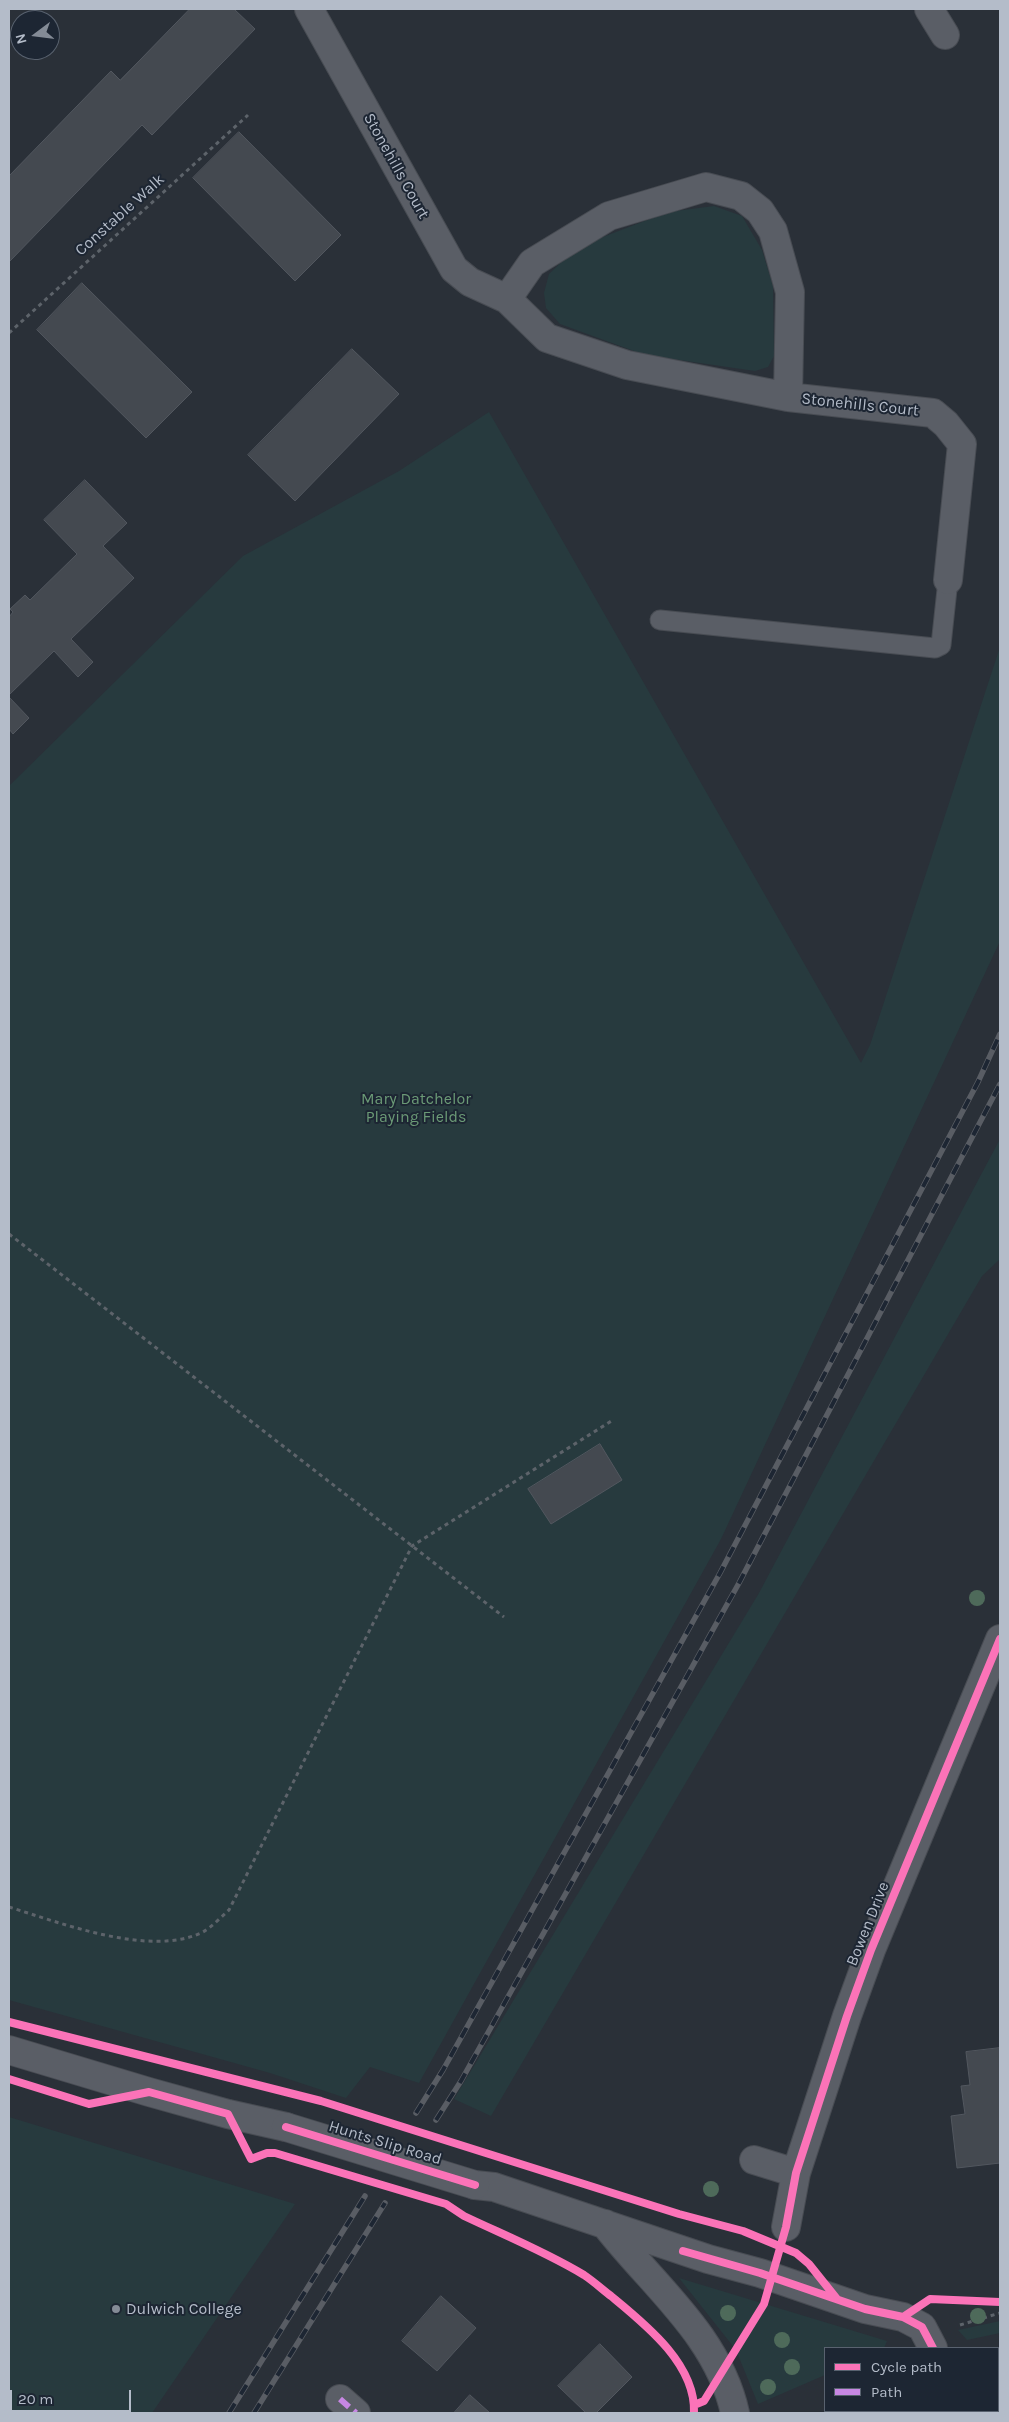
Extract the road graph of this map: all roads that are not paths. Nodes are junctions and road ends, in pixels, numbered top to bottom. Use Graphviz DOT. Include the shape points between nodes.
graph roads {
  1 [pos="309,9"];
  2 [pos="929,9"];
  3 [pos="945,35"];
  4 [pos="506,299"];
  5 [pos="788,397"];
  6 [pos="948,580"];
  7 [pos="660,620"];
  8 [pos="1000,1638"];
  9 [pos="9,2050"];
  10 [pos="754,2160"];
  11 [pos="796,2173"];
  12 [pos="605,2224"];
  13 [pos="786,2227"];
  14 [pos="932,2347"];
  15 [pos="735,2413"];
  1 -- 4 [label="street, Stonehills Court" via="454,269 470,282"];
  2 -- 3 [label="street"];
  4 -- 5 [label="street, Stonehills Court" via="547,338 627,365"];
  4 -- 5 [label="street, Stonehills Court" via="532,263 609,216 706,187 741,196 760,211 773,231 790,292"];
  5 -- 6 [label="street, Stonehills Court" via="933,413 946,424 962,444"];
  6 -- 7 [label="lane" via="941,645 935,648"];
  8 -- 11 [label="street, Bowen Drive" via="868,1958"];
  9 -- 12 [label="street, Hunts Slip Road, bridge" via="157,2095 286,2126"];
  10 -- 11 [label="street"];
  11 -- 13 [label="street, Bowen Drive"];
  12 -- 14 [label="street, Hunts Slip Road" via="865,2309 903,2317 922,2327"];
  12 -- 15 [label="street" via="696,2330 720,2375"];
}
